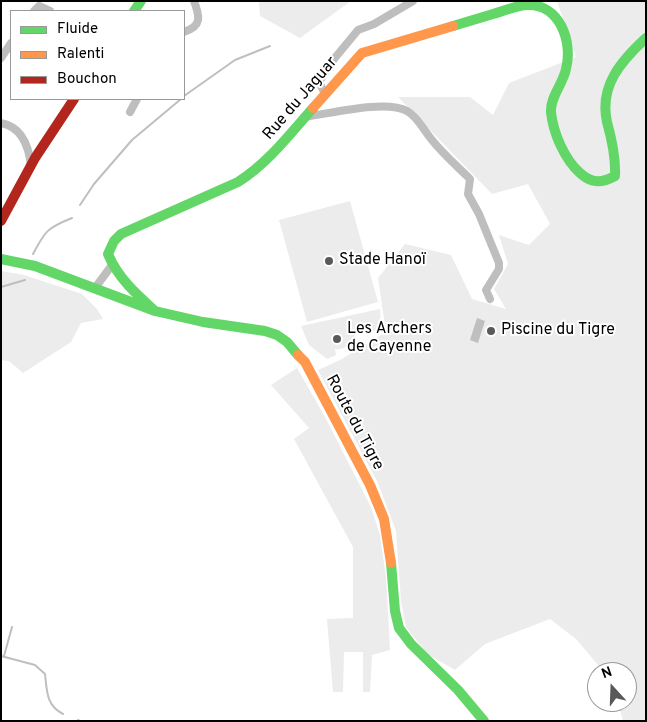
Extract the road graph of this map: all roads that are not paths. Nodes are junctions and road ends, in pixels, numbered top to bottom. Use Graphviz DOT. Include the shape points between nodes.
graph roads {
  1 [pos="194,1"];
  2 [pos="413,1"];
  3 [pos="527,3"];
  4 [pos="35,10"];
  5 [pos="48,10"];
  6 [pos="186,31"];
  7 [pos="646,38"];
  8 [pos="10,44"];
  9 [pos="1,58"];
  10 [pos="325,94"];
  11 [pos="73,100"];
  12 [pos="136,100"];
  13 [pos="130,112"];
  14 [pos="304,118"];
  15 [pos="1,123"];
  16 [pos="31,166"];
  17 [pos="6,200"];
  18 [pos="2,221"];
  19 [pos="1,232"];
  20 [pos="1,250"];
  21 [pos="1,259"];
  22 [pos="12,261"];
  23 [pos="1,265"];
  24 [pos="112,265"];
  25 [pos="66,278"];
  26 [pos="128,285"];
  27 [pos="95,288"];
  28 [pos="121,298"];
  29 [pos="490,299"];
  30 [pos="155,311"];
  31 [pos="484,721"];
  1 -- 6 [label="street" via="198,22"];
  2 -- 10 [label="street" via="355,33 319,82"];
  3 -- 7 [label="main road, Rue du Jaguar" via="549,10 560,22 568,66 551,111 560,145 570,162 581,174 596,182 615,176 616,152 604,106 606,92 619,66"];
  3 -- 10 [label="main road, Rue du Jaguar" via="365,52"];
  4 -- 5 [label="street" via="40,6"];
  8 -- 9 [label="street"];
  10 -- 14 [label="main road, Rue du Jaguar"];
  11 -- 16 [label="main road"];
  12 -- 13 [label="street"];
  14 -- 24 [label="main road, Rue du Jaguar" via="270,157 244,178 121,234 108,254"];
  14 -- 29 [label="street" via="375,107 396,108 412,115 470,179 468,194 499,263 499,269 487,285"];
  15 -- 16 [label="street" via="21,133 30,154"];
  16 -- 17 [label="main road"];
  17 -- 18 [label="main road"];
  18 -- 19 [label="main road"];
  20 -- 22 [label="main road"];
  21 -- 22 [label="main road, Route du Tigre"];
  22 -- 25 [label="main road, Route du Tigre"];
  23 -- 25 [label="main road, Route du Tigre"];
  24 -- 26 [label="main road"];
  24 -- 27 [label="street"];
  25 -- 27 [label="main road, Route du Tigre"];
  26 -- 28 [label="street"];
  26 -- 30 [label="main road"];
  27 -- 28 [label="main road, Route du Tigre"];
  28 -- 30 [label="main road, Route du Tigre"];
  30 -- 31 [label="main road, Route du Tigre" via="265,331 277,336 305,362 370,485 384,519 399,628"];
}
